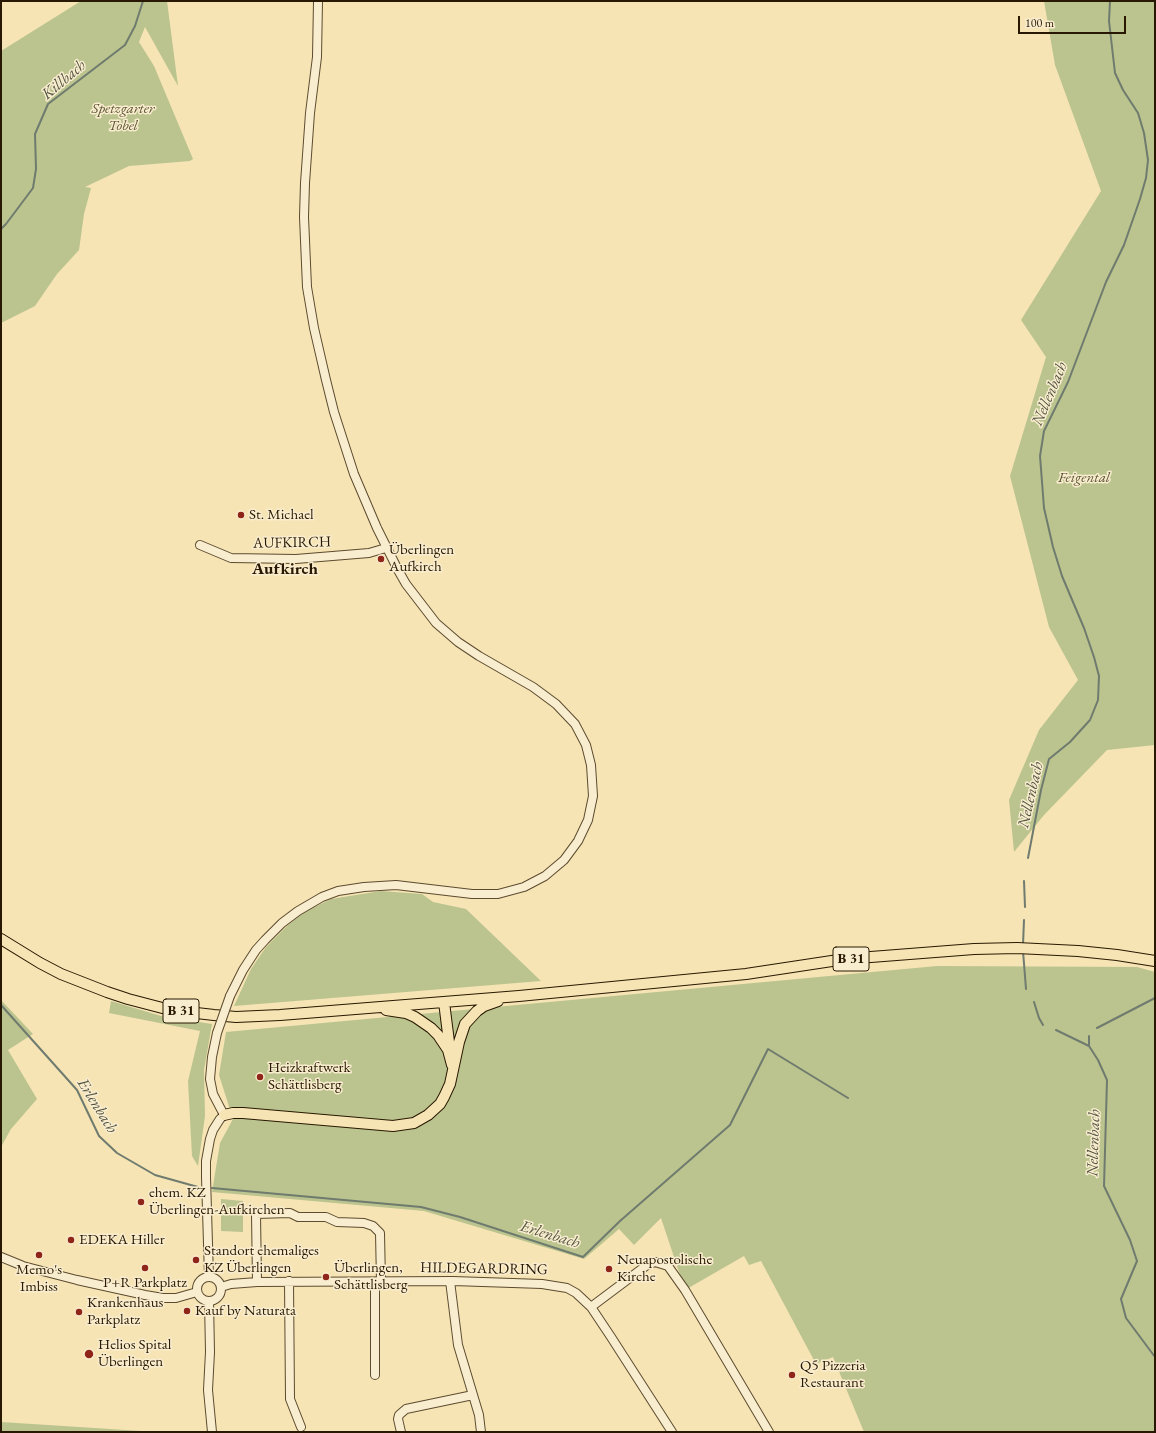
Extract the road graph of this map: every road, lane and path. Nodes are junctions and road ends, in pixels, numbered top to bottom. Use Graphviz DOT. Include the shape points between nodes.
graph roads {
  1 [pos="318,1"];
  2 [pos="200,545"];
  3 [pos="386,548"];
  4 [pos="1,939"];
  5 [pos="1155,961"];
  6 [pos="519,996"];
  7 [pos="447,1002"];
  8 [pos="372,1007"];
  9 [pos="453,1058"];
  10 [pos="224,1115"];
  11 [pos="1,1256"];
  12 [pos="209,1277"];
  13 [pos="289,1281"];
  14 [pos="450,1281"];
  15 [pos="257,1282"];
  16 [pos="378,1282"];
  17 [pos="221,1286"];
  18 [pos="197,1292"];
  19 [pos="210,1300"];
  20 [pos="590,1307"];
  21 [pos="375,1375"];
  22 [pos="473,1395"];
  23 [pos="301,1427"];
  24 [pos="212,1432"];
  25 [pos="401,1432"];
  26 [pos="481,1432"];
  27 [pos="672,1432"];
  28 [pos="769,1432"];
  1 -- 3 [label="street" via="317,57 305,183 307,287 317,346 334,412 354,474"];
  2 -- 3 [label="street, AUFKIRCH" via="230,558 289,559 369,553"];
  3 -- 10 [label="street, bridge" via="406,584 436,623 458,642 556,704 575,724 586,744 591,765 593,796 588,820 578,841 564,860 545,876 524,887 498,894 472,894 396,885 364,887 322,897 282,923 265,940 243,970 230,996 217,1033 210,1079 213,1094"];
  4 -- 8 [label="main road, B 31" via="40,963 87,985 170,1010 214,1016 250,1016"];
  5 -- 6 [label="main road, B 31" via="1045,949 974,949 845,959 746,974"];
  6 -- 7 [label="main road, B 31"];
  6 -- 9 [label="main road" via="493,1002 477,1011 465,1024"];
  7 -- 8 [label="main road, B 31"];
  7 -- 9 [label="main road"];
  8 -- 9 [label="main road" via="406,1014 424,1022 438,1035"];
  9 -- 10 [label="main road" via="452,1074 444,1098 428,1115 400,1126 243,1113"];
  10 -- 12 [label="street" via="213,1130 206,1161"];
  11 -- 18 [label="street" via="22,1266 145,1295 176,1298"];
  12 -- 17 [label="street" via="217,1280"];
  12 -- 18 [label="street" via="200,1281"];
  13 -- 15 [label="street, HILDEGARDRING"];
  13 -- 16 [label="street, HILDEGARDRING"];
  13 -- 23 [label="street" via="290,1399"];
  14 -- 16 [label="street, HILDEGARDRING"];
  14 -- 20 [label="street, HILDEGARDRING" via="554,1285 576,1293"];
  14 -- 22 [label="street" via="458,1345"];
  15 -- 16 [label="street" via="256,1214 290,1213 298,1217 326,1217 337,1222 373,1226 380,1233"];
  15 -- 17 [label="street, HILDEGARDRING"];
  16 -- 21 [label="street"];
  17 -- 19 [label="street" via="220,1295"];
  18 -- 19 [label="street" via="201,1297"];
  19 -- 24 [label="street" via="208,1390"];
  20 -- 27 [label="street, HILDEGARDRING"];
  20 -- 28 [label="street" via="648,1265 660,1262 668,1266 685,1290"];
  22 -- 25 [label="street" via="406,1409 398,1419"];
  22 -- 26 [label="street"];
}
